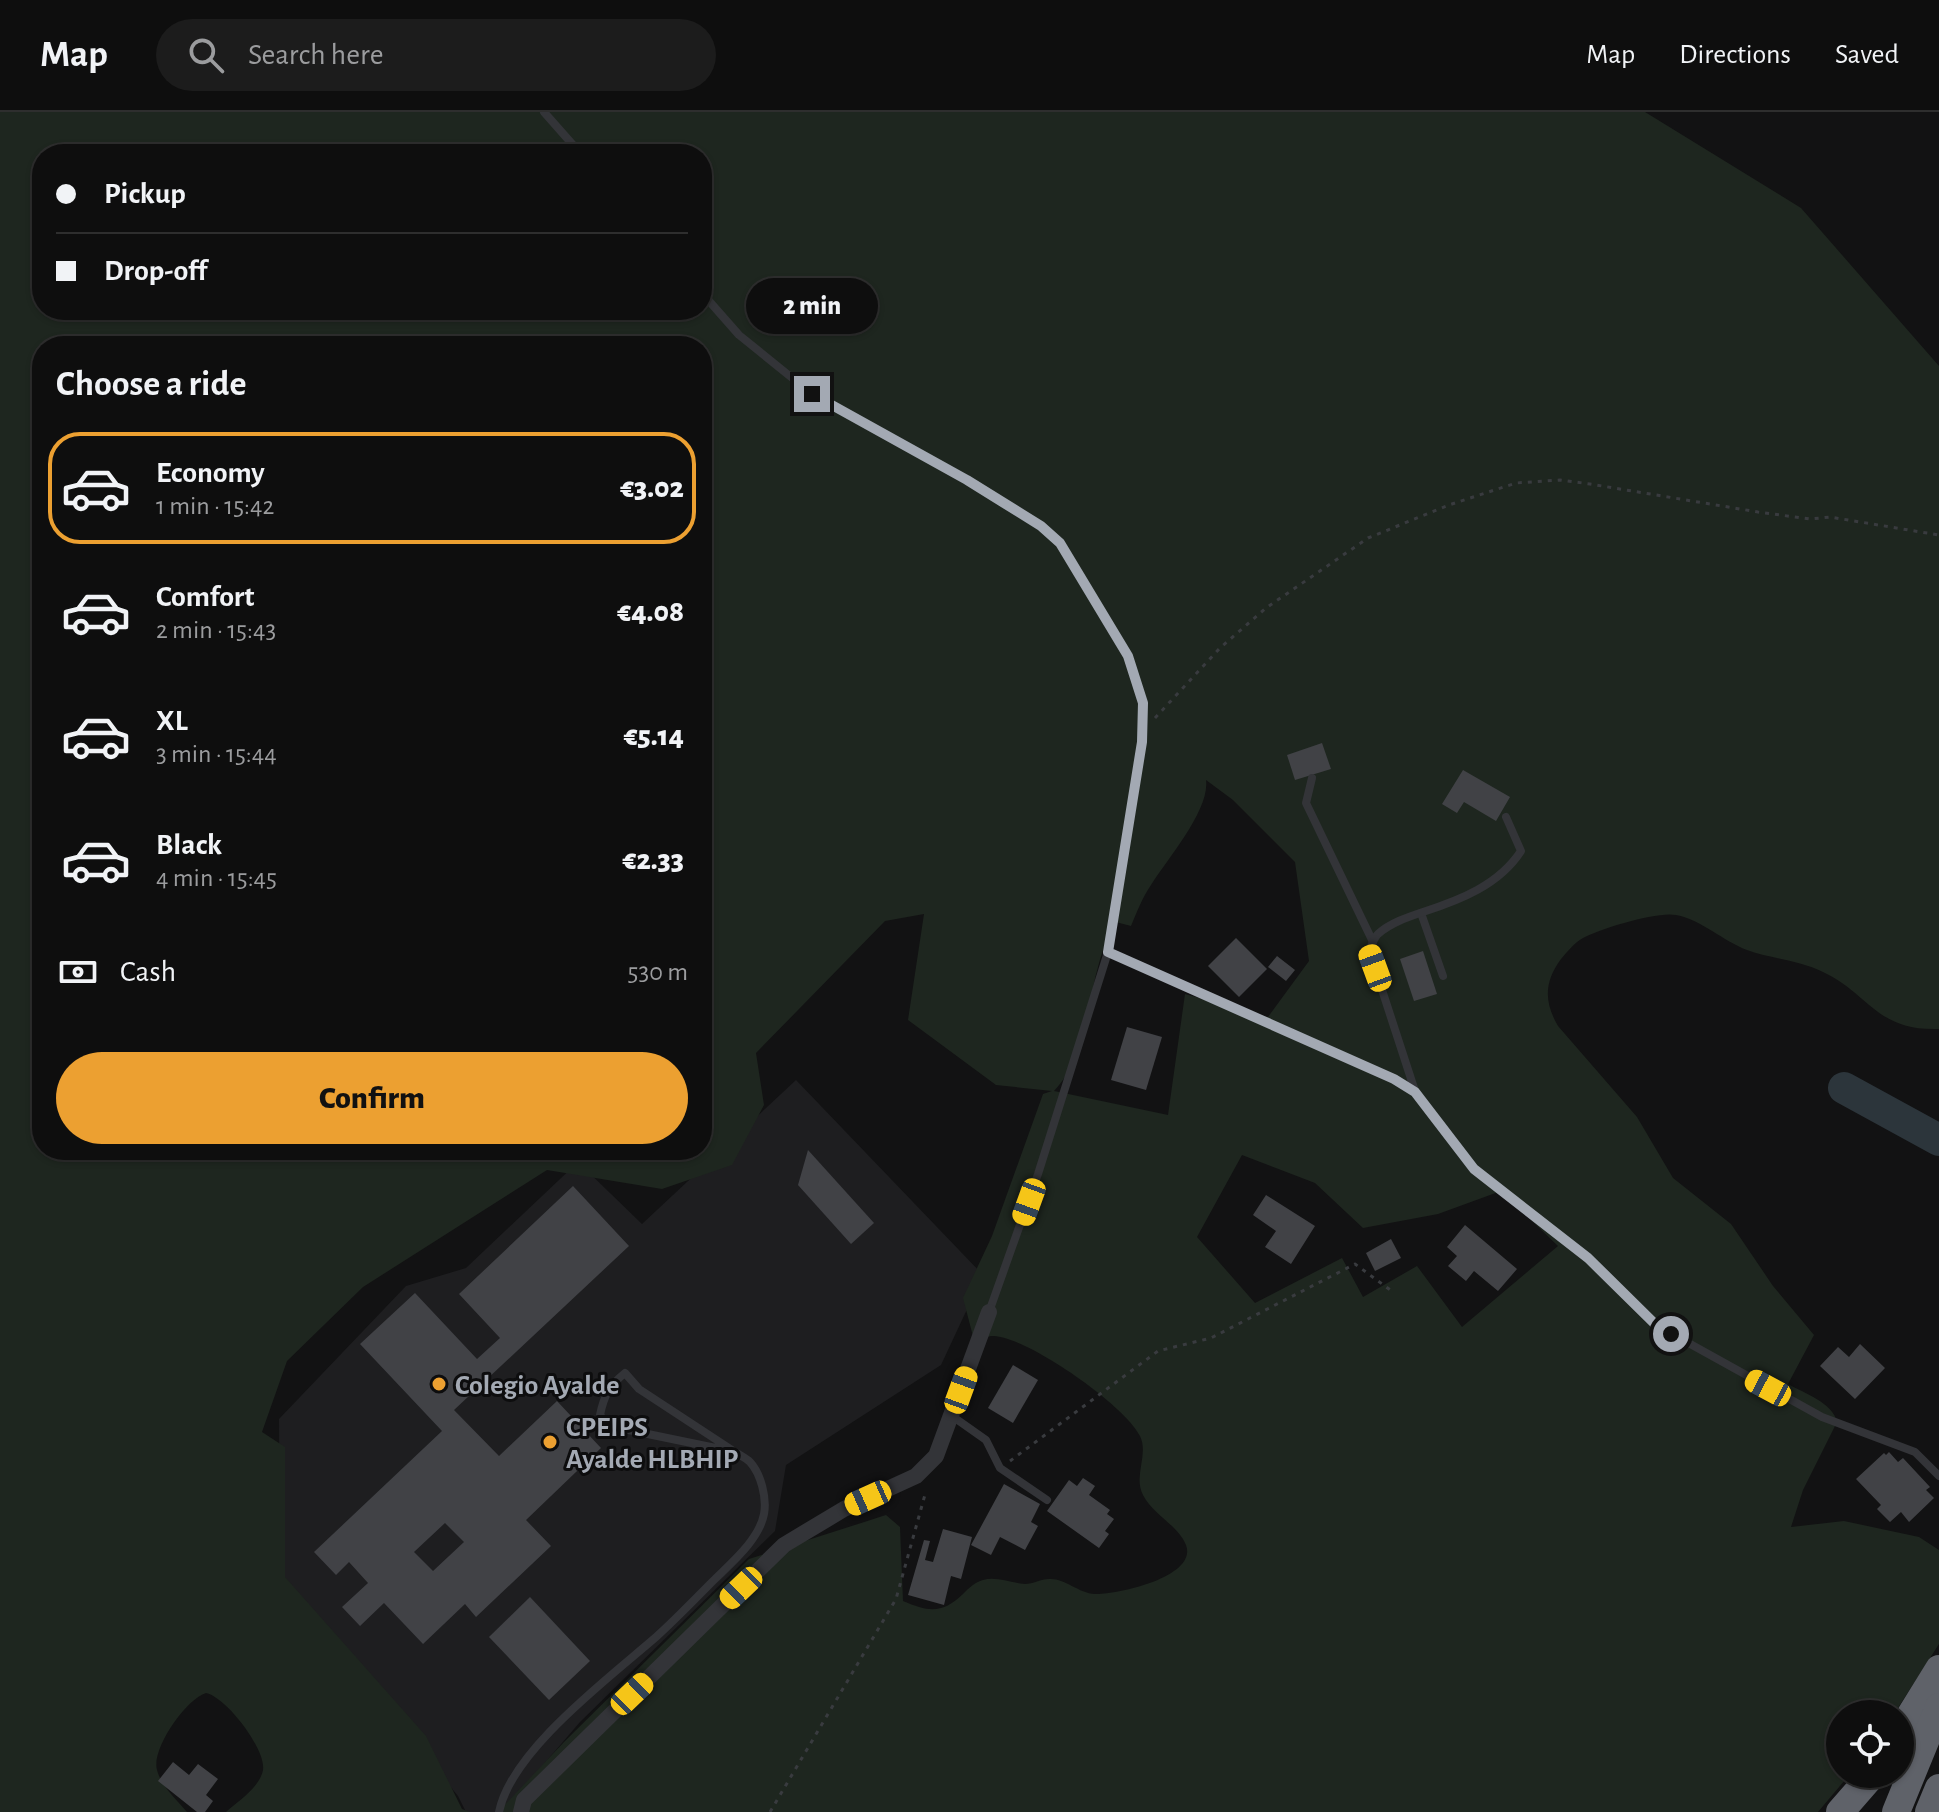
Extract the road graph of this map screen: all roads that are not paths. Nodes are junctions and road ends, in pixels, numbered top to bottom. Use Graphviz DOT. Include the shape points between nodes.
graph roads {
  1 [pos="544,112"];
  2 [pos="572,144"];
  3 [pos="712,304"];
  4 [pos="1312,778"];
  5 [pos="1506,817"];
  6 [pos="1421,913"];
  7 [pos="1373,942"];
  8 [pos="1108,952"];
  9 [pos="1443,976"];
  10 [pos="1415,1092"];
  11 [pos="989,1312"];
  12 [pos="952,1416"];
  13 [pos="735,1452"];
  14 [pos="1939,1476"];
  15 [pos="1047,1500"];
  16 [pos="1939,1669"];
  17 [pos="1939,1707"];
  18 [pos="1914,1709"];
  19 [pos="1861,1788"];
  20 [pos="1939,1788"];
  21 [pos="499,1812"];
  22 [pos="521,1812"];
  23 [pos="1840,1812"];
  24 [pos="1896,1812"];
  25 [pos="1929,1812"];
  1 -- 2 [label="lane"];
  3 -- 8 [label="lane" via="739,335 812,394 967,480 1060,543 1128,656 1143,703"];
  4 -- 7 [label="lane" via="1306,803"];
  5 -- 6 [label="lane" via="1521,851 1510,869 1485,886"];
  6 -- 7 [label="lane"];
  6 -- 9 [label="lane"];
  7 -- 10 [label="lane" via="1369,950"];
  8 -- 10 [label="lane"];
  8 -- 11 [label="lane"];
  10 -- 14 [label="lane" via="1474,1169 1588,1258 1656,1325 1822,1417 1915,1452"];
  11 -- 12 [label="street"];
  12 -- 15 [label="lane" via="986,1440 1000,1468"];
  12 -- 22 [label="street" via="936,1456 916,1476 844,1509 784,1545 524,1800"];
  13 -- 13 [label="lane" via="639,1389 625,1373 604,1398 600,1415 609,1426"];
  13 -- 21 [label="lane" via="751,1462 763,1487 764,1514 755,1534 734,1561 520,1765"];
  16 -- 18 [label="highway"];
  17 -- 24 [label="highway"];
  19 -- 23 [label="highway"];
  20 -- 25 [label="highway"];
}
